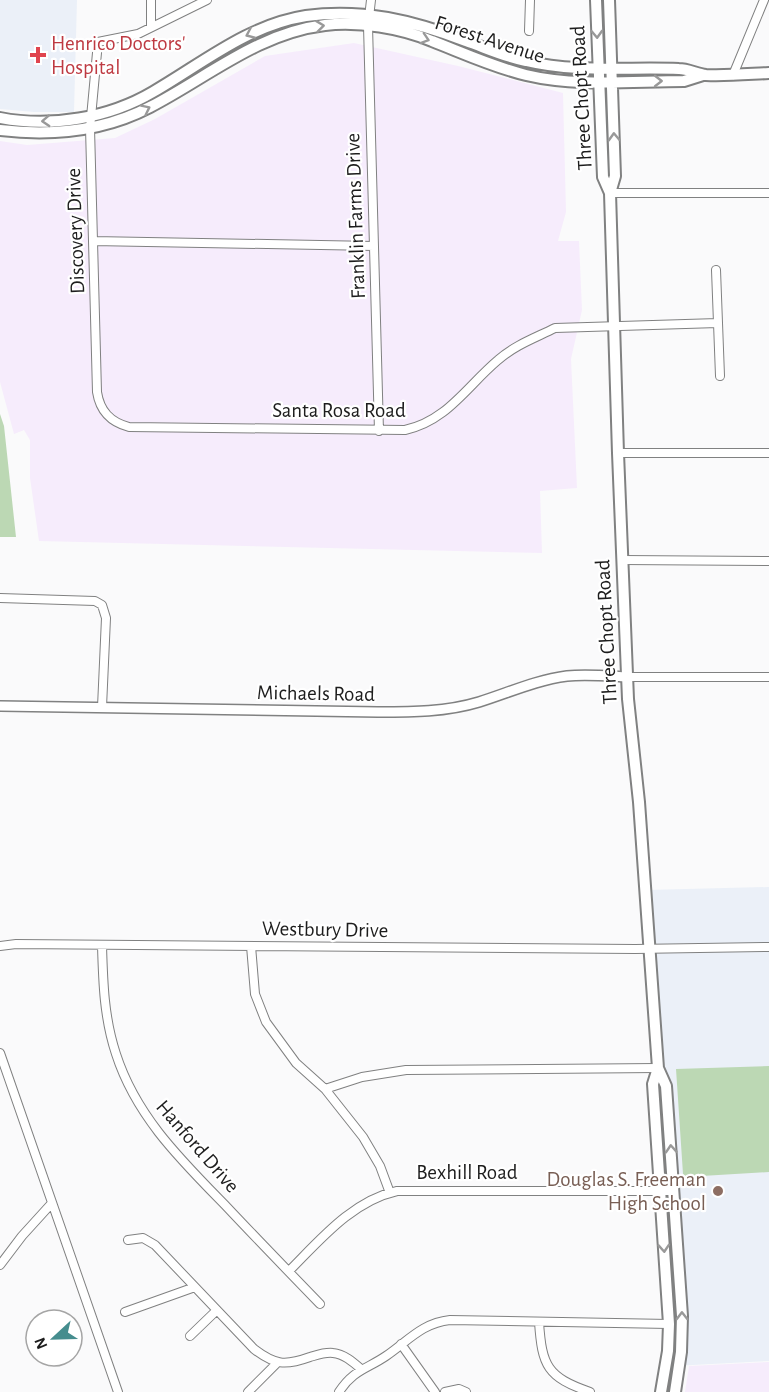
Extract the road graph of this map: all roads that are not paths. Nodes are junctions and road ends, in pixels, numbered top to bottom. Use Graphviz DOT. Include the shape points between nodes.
graph roads {
  1 [pos="151,0"];
  2 [pos="207,0"];
  3 [pos="371,0"];
  4 [pos="530,0"];
  5 [pos="596,0"];
  6 [pos="609,0"];
  7 [pos="764,0"];
  8 [pos="368,14"];
  9 [pos="368,26"];
  10 [pos="151,27"];
  11 [pos="529,31"];
  12 [pos="611,68"];
  13 [pos="598,69"];
  14 [pos="769,73"];
  15 [pos="704,75"];
  16 [pos="733,75"];
  17 [pos="598,81"];
  18 [pos="612,81"];
  19 [pos="92,116"];
  20 [pos="0,118"];
  21 [pos="90,128"];
  22 [pos="0,130"];
  23 [pos="610,193"];
  24 [pos="769,193"];
  25 [pos="93,241"];
  26 [pos="374,246"];
  27 [pos="716,270"];
  28 [pos="718,322"];
  29 [pos="613,326"];
  30 [pos="720,376"];
  31 [pos="108,417"];
  32 [pos="379,431"];
  33 [pos="618,453"];
  34 [pos="769,453"];
  35 [pos="622,560"];
  36 [pos="769,561"];
  37 [pos="0,598"];
  38 [pos="627,677"];
  39 [pos="769,677"];
  40 [pos="0,706"];
  41 [pos="102,707"];
  42 [pos="102,945"];
  43 [pos="0,946"];
  44 [pos="251,946"];
  45 [pos="769,947"];
  46 [pos="650,949"];
  47 [pos="0,1053"];
  48 [pos="658,1068"];
  49 [pos="325,1089"];
  50 [pos="660,1190"];
  51 [pos="674,1191"];
  52 [pos="390,1193"];
  53 [pos="52,1203"];
  54 [pos="128,1239"];
  55 [pos="0,1265"];
  56 [pos="289,1271"];
  57 [pos="195,1287"];
  58 [pos="320,1304"];
  59 [pos="217,1310"];
  60 [pos="125,1312"];
  61 [pos="538,1322"];
  62 [pos="669,1324"];
  63 [pos="190,1336"];
  64 [pos="401,1344"];
  65 [pos="278,1362"];
  66 [pos="361,1369"];
  67 [pos="678,1374"];
  68 [pos="118,1392"];
  69 [pos="248,1392"];
  70 [pos="339,1392"];
  71 [pos="435,1392"];
  72 [pos="445,1392"];
  73 [pos="466,1392"];
  74 [pos="590,1392"];
  75 [pos="661,1392"];
  76 [pos="675,1392"];
  77 [pos="680,1392"];
  1 -- 10 [label="street"];
  2 -- 10 [label="street"];
  3 -- 8 [label="street, Franklin Farms Drive"];
  4 -- 11 [label="street"];
  5 -- 13 [label="main road, Three Chopt Road, one-way"];
  6 -- 12 [label="main road, Three Chopt Road"];
  7 -- 16 [label="street"];
  8 -- 9 [label="street, Franklin Farms Drive"];
  8 -- 13 [label="main road, Forest Avenue" via="421,25 526,61"];
  8 -- 19 [label="main road, Forest Avenue, one-way" via="305,16 268,26 229,44 153,92"];
  9 -- 17 [label="main road, Forest Avenue, one-way" via="423,37 522,74 554,80"];
  21 -- 9 [label="main road, Forest Avenue, one-way" via="150,107 240,53 277,36 326,25"];
  9 -- 26 [label="street, Franklin Farms Drive"];
  10 -- 19 [label="street, Discovery Drive" via="138,34 98,42"];
  12 -- 13 [label="main road, Forest Avenue"];
  12 -- 15 [label="main road, Forest Avenue" via="683,69"];
  12 -- 18 [label="main road, Three Chopt Road"];
  13 -- 17 [label="main road, Three Chopt Road"];
  14 -- 16 [label="main road, Forest Avenue"];
  15 -- 16 [label="main road, Forest Avenue"];
  18 -- 15 [label="main road, Forest Avenue, one-way" via="684,81"];
  17 -- 18 [label="main road, Forest Avenue"];
  17 -- 23 [label="main road, Three Chopt Road" via="603,177"];
  23 -- 18 [label="main road, Three Chopt Road, one-way" via="615,176"];
  19 -- 20 [label="main road, Forest Avenue, one-way" via="36,122"];
  19 -- 21 [label="street, Discovery Drive"];
  21 -- 22 [label="main road, Forest Avenue" via="44,133"];
  21 -- 25 [label="street, Discovery Drive"];
  23 -- 24 [label="street"];
  23 -- 29 [label="main road, Three Chopt Road"];
  25 -- 26 [label="street"];
  25 -- 31 [label="street, Discovery Drive" via="97,392"];
  26 -- 32 [label="street, Franklin Farms Drive"];
  27 -- 28 [label="street"];
  28 -- 29 [label="street, Santa Rosa Road"];
  28 -- 30 [label="street"];
  29 -- 32 [label="street, Santa Rosa Road" via="555,328 530,338 499,359 435,419 405,430"];
  29 -- 33 [label="main road, Three Chopt Road"];
  31 -- 32 [label="street, Santa Rosa Road" via="129,427"];
  33 -- 34 [label="street"];
  33 -- 35 [label="main road, Three Chopt Road"];
  35 -- 36 [label="street"];
  35 -- 38 [label="main road, Three Chopt Road"];
  37 -- 41 [label="street" via="95,601 102,605 106,612"];
  38 -- 39 [label="street"];
  38 -- 41 [label="street, Michaels Road" via="556,678 471,704 432,711"];
  38 -- 46 [label="main road, Three Chopt Road"];
  40 -- 41 [label="street, Michaels Road"];
  42 -- 43 [label="street, Westbury Drive"];
  42 -- 44 [label="street, Westbury Drive"];
  42 -- 56 [label="street, Hanford Drive" via="109,1028 122,1072 141,1109 167,1145"];
  44 -- 46 [label="street, Westbury Drive"];
  44 -- 49 [label="street" via="255,994 261,1013 296,1063"];
  45 -- 46 [label="street, Westbury Drive"];
  46 -- 48 [label="main road, Three Chopt Road"];
  47 -- 53 [label="street"];
  48 -- 49 [label="street" via="406,1070 362,1077"];
  48 -- 50 [label="main road, Three Chopt Road" via="653,1084"];
  51 -- 48 [label="main road, Three Chopt Road, one-way" via="666,1086"];
  49 -- 52 [label="street" via="373,1152"];
  50 -- 51 [label="street, Bexhill Road"];
  50 -- 52 [label="street, Bexhill Road"];
  50 -- 62 [label="main road, Three Chopt Road, one-way"];
  67 -- 51 [label="main road, Three Chopt Road, one-way" via="682,1316"];
  52 -- 56 [label="street, Bexhill Road" via="347,1215"];
  53 -- 55 [label="street"];
  53 -- 68 [label="street"];
  54 -- 57 [label="street" via="149,1240"];
  56 -- 58 [label="street, Hanford Drive"];
  57 -- 59 [label="street"];
  57 -- 60 [label="street"];
  59 -- 63 [label="street"];
  59 -- 65 [label="street" via="254,1349"];
  61 -- 62 [label="street"];
  61 -- 64 [label="street" via="437,1322 418,1330"];
  61 -- 74 [label="street" via="540,1348 549,1369 564,1382"];
  62 -- 75 [label="main road, Three Chopt Road"];
  64 -- 66 [label="street"];
  64 -- 71 [label="street"];
  65 -- 66 [label="street" via="293,1363 332,1353 344,1356"];
  65 -- 69 [label="street"];
  66 -- 70 [label="street"];
  67 -- 76 [label="main road, Three Chopt Road"];
  67 -- 77 [label="main road"];
  72 -- 73 [label="street"];
}
